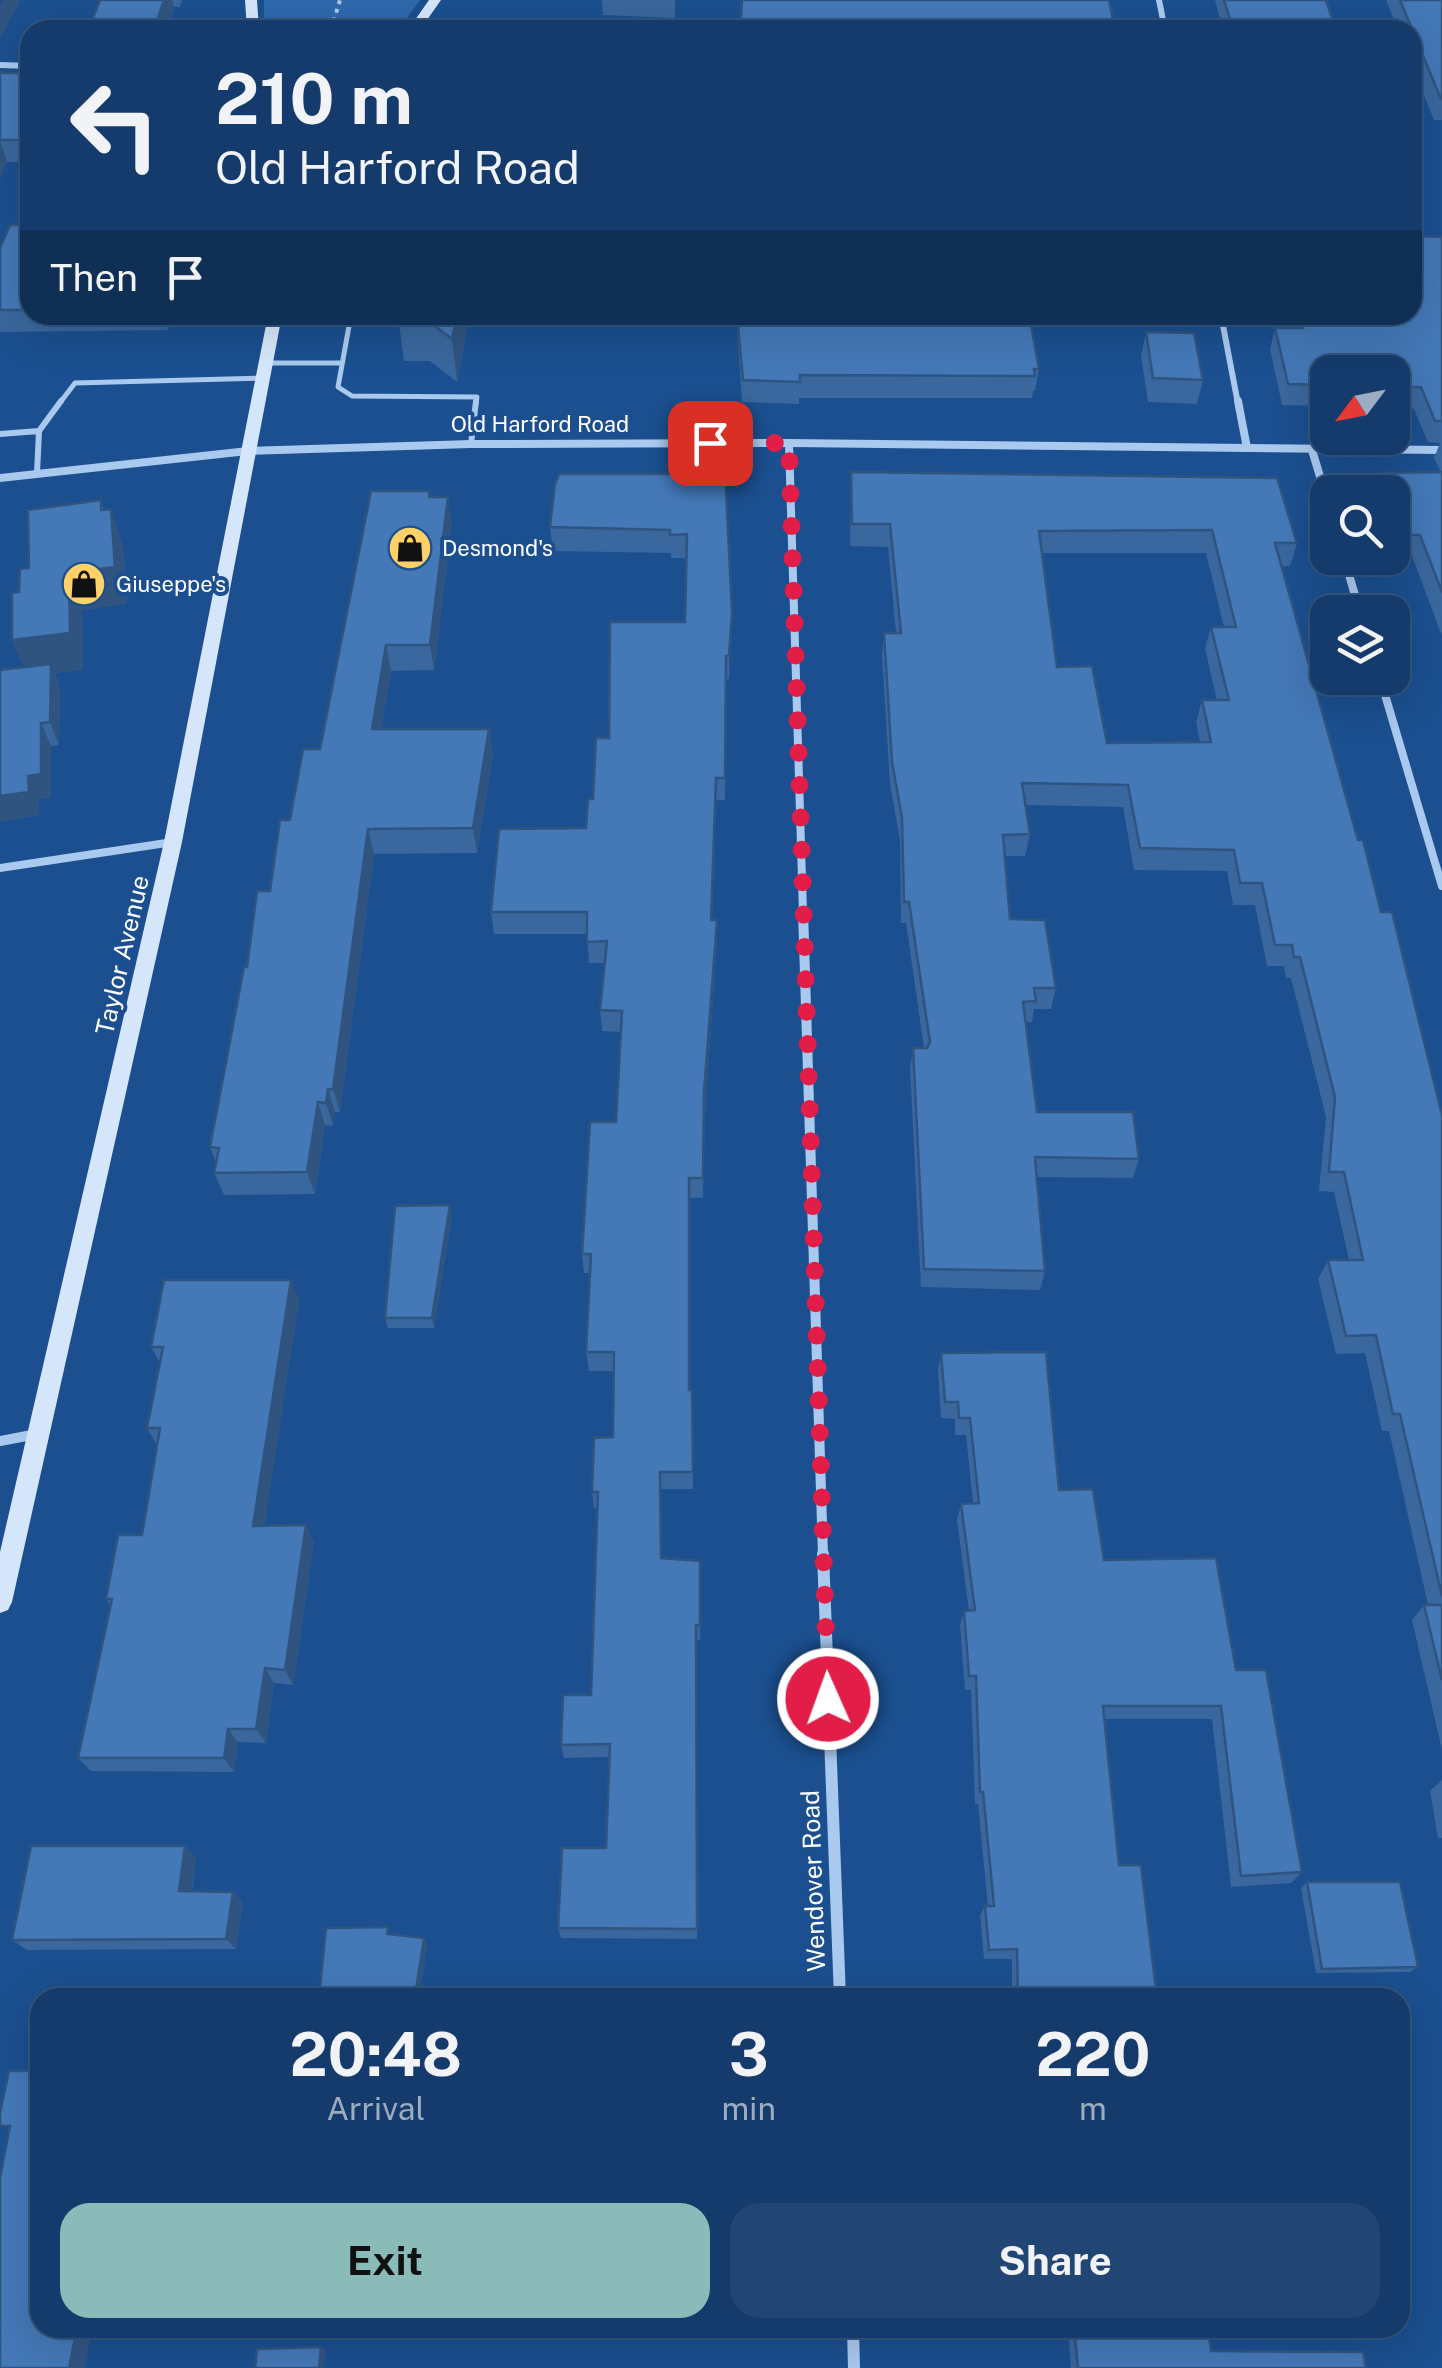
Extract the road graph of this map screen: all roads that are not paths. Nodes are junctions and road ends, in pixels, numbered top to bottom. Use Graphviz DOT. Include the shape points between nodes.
graph roads {
  1 [pos="272,325"];
  2 [pos="349,325"];
  3 [pos="1223,325"];
  4 [pos="342,363"];
  5 [pos="264,371"];
  6 [pos="39,432"];
  7 [pos="0,434"];
  8 [pos="789,443"];
  9 [pos="471,444"];
  10 [pos="1247,448"];
  11 [pos="248,450"];
  12 [pos="1310,450"];
  13 [pos="1410,450"];
  14 [pos="1442,450"];
  15 [pos="37,473"];
  16 [pos="0,478"];
  17 [pos="1385,695"];
  18 [pos="174,842"];
  19 [pos="0,868"];
  20 [pos="1442,886"];
  21 [pos="38,1434"];
  22 [pos="0,1441"];
  23 [pos="0,1602"];
  24 [pos="840,1988"];
  25 [pos="852,2338"];
  26 [pos="854,2368"];
  1 -- 5 [label="main road, Taylor Avenue"];
  2 -- 4 [label="lane"];
  3 -- 10 [label="street"];
  4 -- 5 [label="lane"];
  4 -- 9 [label="lane" via="338,386 352,396 477,397"];
  5 -- 6 [label="lane" via="75,383"];
  5 -- 11 [label="main road, Taylor Avenue"];
  6 -- 7 [label="lane"];
  6 -- 15 [label="lane"];
  8 -- 9 [label="street, Old Harford Road"];
  8 -- 10 [label="street, Old Harford Road"];
  8 -- 24 [label="street, Wendover Road"];
  9 -- 11 [label="street, Old Harford Road"];
  10 -- 12 [label="street, Old Harford Road"];
  11 -- 15 [label="street, Old Harford Road"];
  11 -- 18 [label="main road, Taylor Avenue"];
  13 -- 14 [label="street, Old Harford Road"];
  15 -- 16 [label="street, Old Harford Road"];
  17 -- 20 [label="street"];
  18 -- 19 [label="street"];
  18 -- 21 [label="main road, Taylor Avenue"];
  21 -- 22 [label="street"];
  21 -- 23 [label="main road, Taylor Avenue"];
  25 -- 26 [label="street"];
}
